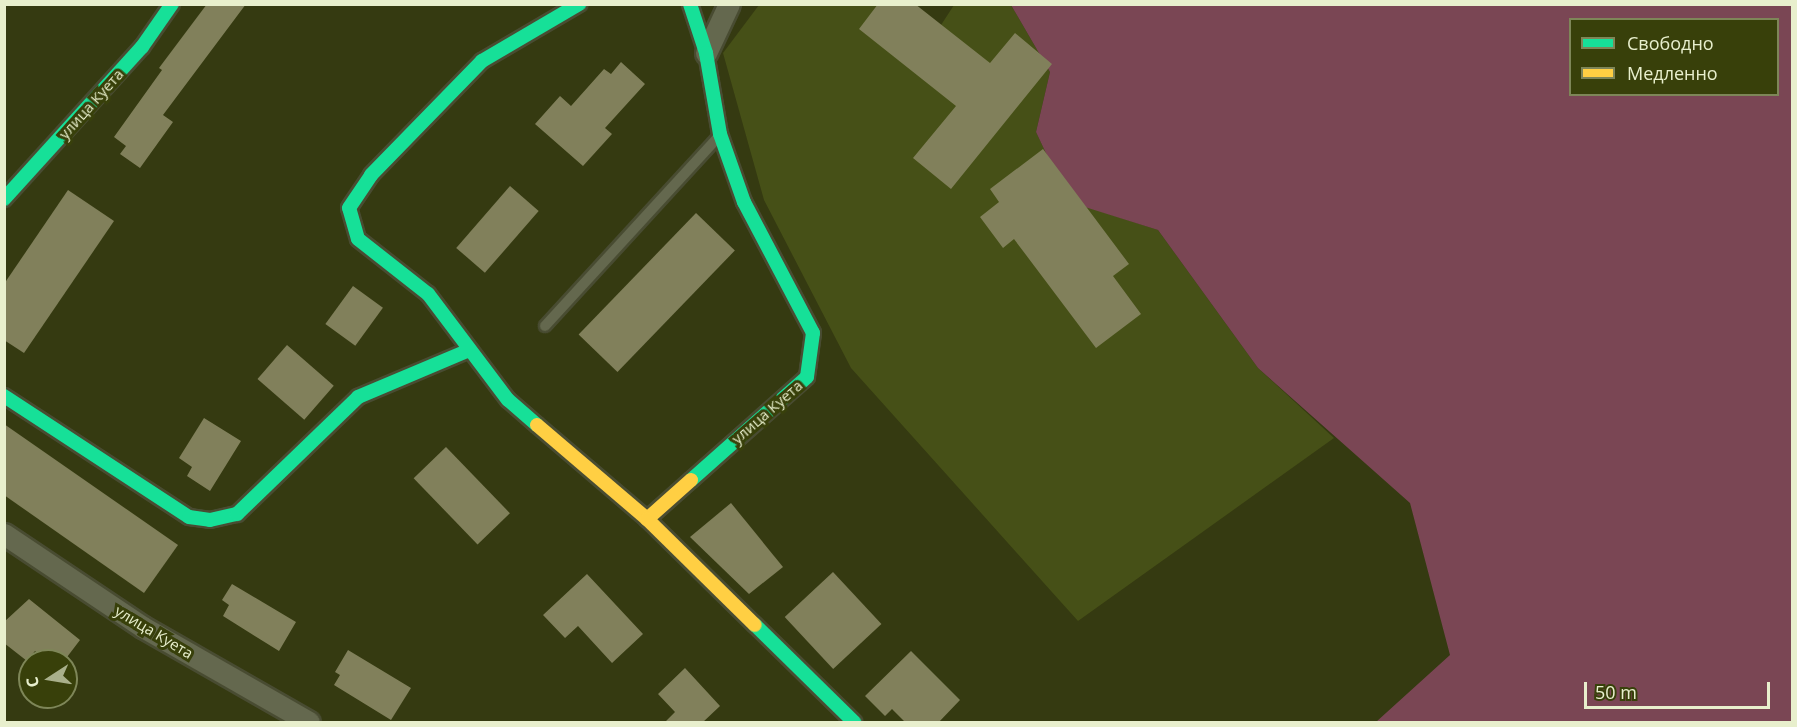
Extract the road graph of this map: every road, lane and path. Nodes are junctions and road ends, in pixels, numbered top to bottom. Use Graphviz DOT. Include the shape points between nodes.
graph roads {
  1 [pos="172,4"];
  2 [pos="579,4"];
  3 [pos="690,4"];
  4 [pos="729,4"];
  5 [pos="706,53"];
  6 [pos="720,134"];
  7 [pos="4,199"];
  8 [pos="545,326"];
  9 [pos="466,351"];
  10 [pos="4,396"];
  11 [pos="647,519"];
  12 [pos="4,534"];
  13 [pos="309,723"];
  14 [pos="854,723"];
  1 -- 7 [label="street, улица Куета" via="142,47"];
  2 -- 9 [label="street" via="482,62 371,175 349,208 358,239 429,294"];
  3 -- 5 [label="street, улица Куета"];
  4 -- 5 [label="street"];
  5 -- 6 [label="street, улица Куета"];
  6 -- 8 [label="lane"];
  6 -- 11 [label="street, улица Куета" via="744,202 813,333 807,377"];
  9 -- 10 [label="street" via="358,397 237,514 210,520 189,517"];
  9 -- 11 [label="street" via="508,400"];
  11 -- 14 [label="street"];
  12 -- 13 [label="street, улица Куета" via="143,627"];
}
